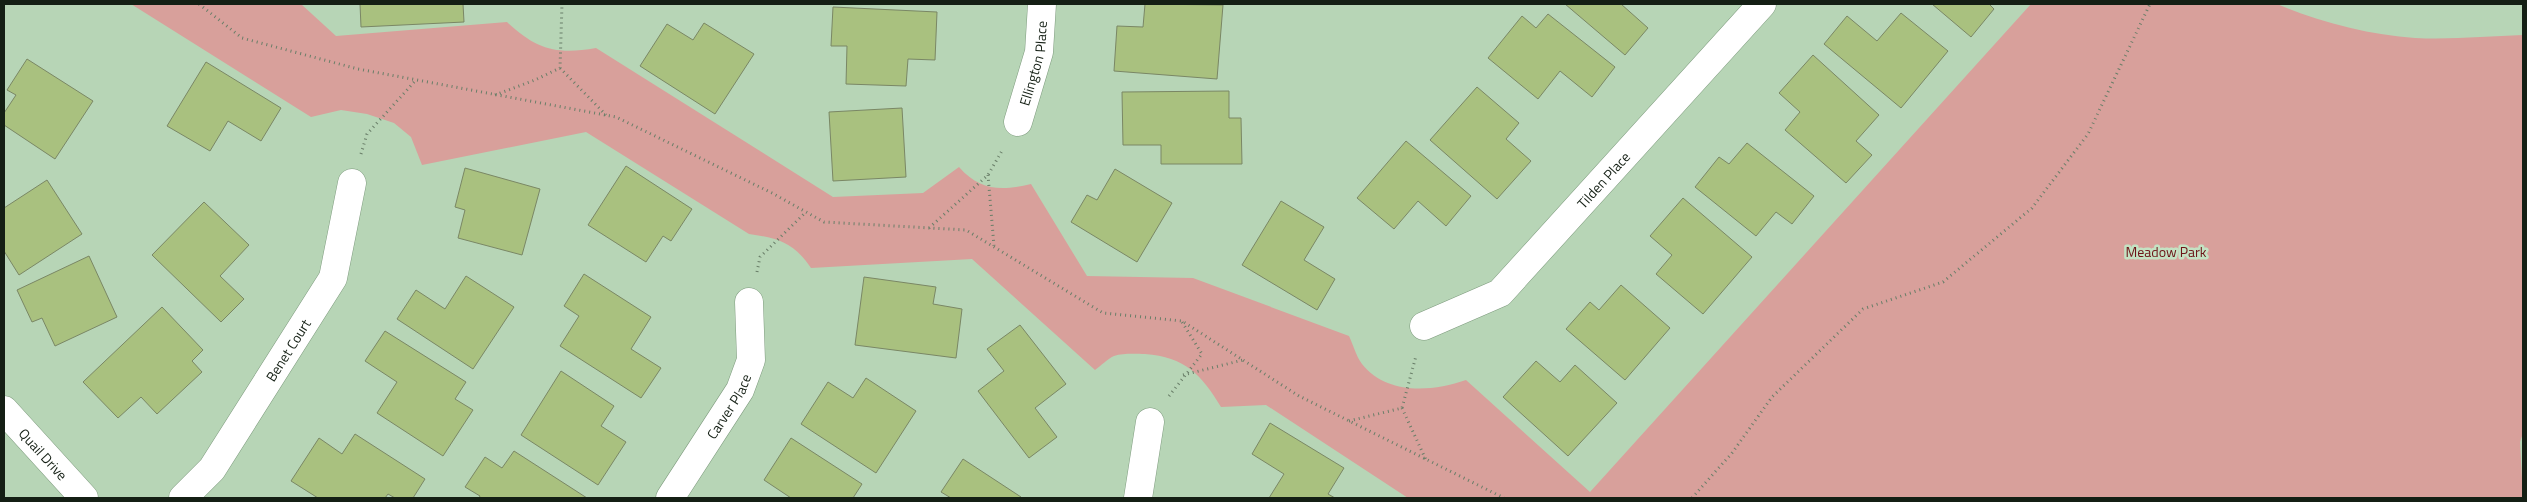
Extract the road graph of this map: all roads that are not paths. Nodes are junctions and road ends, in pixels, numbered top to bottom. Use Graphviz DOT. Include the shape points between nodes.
graph roads {
  1 [pos="1042,4"];
  2 [pos="1762,4"];
  3 [pos="1018,122"];
  4 [pos="352,183"];
  5 [pos="749,302"];
  6 [pos="1424,326"];
  7 [pos="4,410"];
  8 [pos="1150,422"];
  9 [pos="84,498"];
  10 [pos="183,498"];
  11 [pos="670,498"];
  12 [pos="1138,498"];
  1 -- 3 [label="street, Ellington Place" via="1039,52"];
  2 -- 6 [label="street, Tilden Place" via="1500,293"];
  4 -- 10 [label="street, Benet Court" via="333,278 212,469"];
  5 -- 11 [label="street, Carver Place" via="751,360 740,390"];
  7 -- 9 [label="street, Quail Drive"];
  8 -- 12 [label="street"];
}
